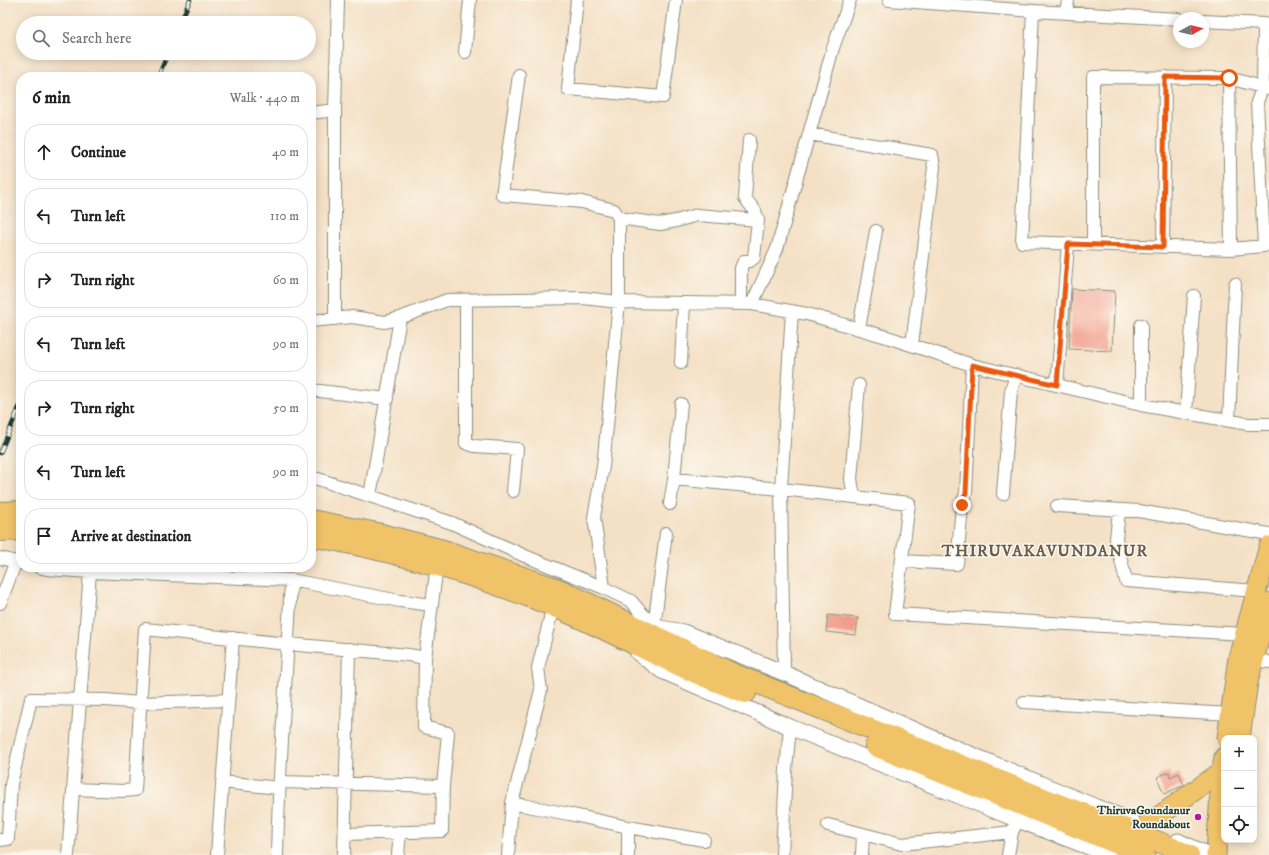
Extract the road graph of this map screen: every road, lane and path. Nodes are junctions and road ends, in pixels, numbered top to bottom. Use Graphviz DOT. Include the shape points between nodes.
graph roads {
  1 [pos="338,0"];
  2 [pos="470,0"];
  3 [pos="577,0"];
  4 [pos="676,0"];
  5 [pos="850,0"];
  6 [pos="889,0"];
  7 [pos="1068,0"];
  8 [pos="913,1"];
  9 [pos="1032,11"];
  10 [pos="1066,13"];
  11 [pos="1173,19"];
  12 [pos="1209,21"];
  13 [pos="1266,25"];
  14 [pos="465,52"];
  15 [pos="519,75"];
  16 [pos="1165,77"];
  17 [pos="1229,78"];
  18 [pos="1266,87"];
  19 [pos="335,110"];
  20 [pos="316,112"];
  21 [pos="809,134"];
  22 [pos="748,140"];
  23 [pos="619,218"];
  24 [pos="758,220"];
  25 [pos="876,230"];
  26 [pos="1068,244"];
  27 [pos="1093,244"];
  28 [pos="1163,247"];
  29 [pos="1231,249"];
  30 [pos="1235,284"];
  31 [pos="1194,296"];
  32 [pos="466,300"];
  33 [pos="619,302"];
  34 [pos="684,303"];
  35 [pos="746,304"];
  36 [pos="792,311"];
  37 [pos="400,318"];
  38 [pos="335,319"];
  39 [pos="316,321"];
  40 [pos="1141,325"];
  41 [pos="859,329"];
  42 [pos="912,345"];
  43 [pos="681,363"];
  44 [pos="972,365"];
  45 [pos="1016,375"];
  46 [pos="859,385"];
  47 [pos="1057,385"];
  48 [pos="316,391"];
  49 [pos="387,398"];
  50 [pos="681,404"];
  51 [pos="1141,405"];
  52 [pos="1186,413"];
  53 [pos="1229,421"];
  54 [pos="1269,424"];
  55 [pos="316,479"];
  56 [pos="674,479"];
  57 [pos="781,489"];
  58 [pos="513,491"];
  59 [pos="1003,494"];
  60 [pos="370,496"];
  61 [pos="854,497"];
  62 [pos="670,504"];
  63 [pos="1057,506"];
  64 [pos="1119,511"];
  65 [pos="316,521"];
  66 [pos="16,530"];
  67 [pos="1,531"];
  68 [pos="666,533"];
  69 [pos="1269,534"];
  70 [pos="316,537"];
  71 [pos="1269,546"];
  72 [pos="0,558"];
  73 [pos="902,560"];
  74 [pos="16,562"];
  75 [pos="437,565"];
  76 [pos="16,567"];
  77 [pos="90,572"];
  78 [pos="291,580"];
  79 [pos="604,588"];
  80 [pos="1262,597"];
  81 [pos="0,603"];
  82 [pos="432,605"];
  83 [pos="554,606"];
  84 [pos="654,627"];
  85 [pos="621,629"];
  86 [pos="1244,634"];
  87 [pos="232,638"];
  88 [pos="288,644"];
  89 [pos="350,649"];
  90 [pos="681,657"];
  91 [pos="424,658"];
  92 [pos="1253,660"];
  93 [pos="784,673"];
  94 [pos="80,699"];
  95 [pos="228,700"];
  96 [pos="1024,702"];
  97 [pos="140,703"];
  98 [pos="1230,714"];
  99 [pos="790,727"];
  100 [pos="1227,735"];
  101 [pos="1240,735"];
  102 [pos="1221,766"];
  103 [pos="1222,771"];
  104 [pos="222,782"];
  105 [pos="346,784"];
  106 [pos="279,785"];
  107 [pos="443,786"];
  108 [pos="73,789"];
  109 [pos="512,803"];
  110 [pos="828,825"];
  111 [pos="1015,826"];
  112 [pos="1145,826"];
  113 [pos="628,827"];
  114 [pos="400,832"];
  115 [pos="345,834"];
  116 [pos="863,834"];
  117 [pos="0,840"];
  118 [pos="704,840"];
  119 [pos="1227,843"];
  120 [pos="68,855"];
  121 [pos="217,855"];
  122 [pos="277,855"];
  123 [pos="344,855"];
  124 [pos="398,855"];
  125 [pos="508,855"];
  126 [pos="628,855"];
  127 [pos="782,855"];
  128 [pos="862,855"];
  129 [pos="1008,855"];
  130 [pos="1110,855"];
  131 [pos="1145,855"];
  132 [pos="1189,855"];
  133 [pos="1209,855"];
  134 [pos="1216,855"];
  135 [pos="1225,855"];
  1 -- 19 [label="street"];
  2 -- 14 [label="street"];
  3 -- 4 [label="street" via="568,89 663,97"];
  5 -- 21 [label="street" via="833,48"];
  6 -- 8 [label="street"];
  7 -- 10 [label="street"];
  8 -- 9 [label="street"];
  9 -- 10 [label="street"];
  9 -- 26 [label="street" via="1022,242"];
  10 -- 11 [label="street"];
  12 -- 13 [label="street"];
  13 -- 18 [label="street"];
  15 -- 23 [label="street" via="502,195 582,202 614,210"];
  16 -- 17 [label="street"];
  16 -- 27 [label="street" via="1093,77"];
  16 -- 28 [label="street"];
  17 -- 18 [label="street"];
  17 -- 29 [label="street"];
  18 -- 29 [label="street" via="1257,102 1264,246"];
  19 -- 20 [label="street"];
  19 -- 38 [label="street"];
  21 -- 35 [label="street" via="777,249"];
  21 -- 42 [label="street" via="932,155 934,167"];
  22 -- 24 [label="street" via="745,198"];
  23 -- 24 [label="street" via="660,224 697,215"];
  23 -- 33 [label="street"];
  24 -- 35 [label="street" via="754,258 744,261 740,268"];
  25 -- 41 [label="street"];
  26 -- 27 [label="street"];
  26 -- 47 [label="street"];
  27 -- 28 [label="street"];
  28 -- 29 [label="street"];
  30 -- 53 [label="street"];
  31 -- 52 [label="street"];
  32 -- 33 [label="street" via="583,298"];
  32 -- 37 [label="street" via="447,300"];
  32 -- 58 [label="street" via="466,443 517,449"];
  33 -- 34 [label="street"];
  33 -- 79 [label="street" via="603,467 594,517"];
  34 -- 35 [label="street"];
  34 -- 43 [label="street"];
  35 -- 36 [label="street"];
  36 -- 41 [label="street"];
  36 -- 57 [label="street"];
  37 -- 38 [label="street" via="385,322 352,317"];
  37 -- 49 [label="street"];
  38 -- 39 [label="street"];
  40 -- 51 [label="street"];
  41 -- 42 [label="street"];
  42 -- 44 [label="street"];
  44 -- 45 [label="street"];
  44 -- 73 [label="street" via="966,493 962,505 956,564"];
  45 -- 47 [label="street"];
  45 -- 59 [label="street" via="1011,391"];
  46 -- 61 [label="street" via="851,480"];
  47 -- 51 [label="street"];
  48 -- 49 [label="street"];
  49 -- 60 [label="street"];
  50 -- 56 [label="street"];
  51 -- 52 [label="street"];
  52 -- 53 [label="street"];
  53 -- 54 [label="street"];
  55 -- 60 [label="street"];
  56 -- 57 [label="street"];
  56 -- 62 [label="street"];
  57 -- 61 [label="street"];
  57 -- 93 [label="street"];
  60 -- 79 [label="street" via="452,523"];
  61 -- 73 [label="street" via="909,503"];
  63 -- 64 [label="street"];
  64 -- 69 [label="street" via="1139,511"];
  64 -- 80 [label="street" via="1116,539 1126,581"];
  65 -- 85 [label="highway" via="444,550 502,569 561,590"];
  66 -- 67 [label="highway"];
  68 -- 84 [label="street"];
  70 -- 75 [label="highway" via="356,544"];
  71 -- 80 [label="main road"];
  72 -- 74 [label="street"];
  73 -- 86 [label="street" via="894,614"];
  75 -- 82 [label="street"];
  75 -- 83 [label="highway"];
  76 -- 81 [label="street"];
  77 -- 78 [label="street"];
  77 -- 94 [label="street"];
  78 -- 82 [label="street"];
  78 -- 88 [label="street"];
  79 -- 84 [label="street" via="631,601"];
  80 -- 86 [label="main road"];
  80 -- 92 [label="main road"];
  82 -- 91 [label="street"];
  83 -- 85 [label="highway"];
  83 -- 109 [label="street" via="538,668 541,690"];
  84 -- 85 [label="street"];
  84 -- 93 [label="street" via="683,632"];
  85 -- 90 [label="highway"];
  85 -- 99 [label="street" via="662,671"];
  86 -- 92 [label="main road"];
  87 -- 88 [label="street"];
  87 -- 95 [label="street"];
  87 -- 97 [label="street" via="145,629"];
  88 -- 89 [label="street"];
  88 -- 106 [label="street"];
  89 -- 91 [label="street" via="409,654"];
  89 -- 105 [label="street"];
  90 -- 131 [label="highway"];
  90 -- 132 [label="highway" via="734,674"];
  91 -- 107 [label="street" via="424,727 448,733"];
  92 -- 98 [label="main road"];
  92 -- 101 [label="main road"];
  93 -- 112 [label="street" via="971,755"];
  94 -- 97 [label="street"];
  94 -- 108 [label="street"];
  94 -- 117 [label="street" via="31,699 11,784 8,839"];
  95 -- 97 [label="street"];
  95 -- 104 [label="street"];
  96 -- 98 [label="street"];
  97 -- 108 [label="street" via="135,790"];
  98 -- 100 [label="main road"];
  99 -- 111 [label="street"];
  99 -- 127 [label="street"];
  102 -- 112 [label="main road"];
  103 -- 134 [label="main road"];
  104 -- 106 [label="street"];
  104 -- 121 [label="street"];
  105 -- 106 [label="street"];
  105 -- 107 [label="street"];
  105 -- 115 [label="street"];
  106 -- 122 [label="street"];
  107 -- 114 [label="street" via="442,831"];
  108 -- 120 [label="street"];
  109 -- 113 [label="street"];
  109 -- 125 [label="street"];
  110 -- 116 [label="street"];
  111 -- 116 [label="street" via="902,844"];
  111 -- 129 [label="street"];
  111 -- 130 [label="street"];
  112 -- 133 [label="street"];
  113 -- 118 [label="street"];
  113 -- 126 [label="street"];
  114 -- 115 [label="street"];
  114 -- 124 [label="street"];
  115 -- 123 [label="street"];
  116 -- 128 [label="street"];
  119 -- 135 [label="main road"];
}
